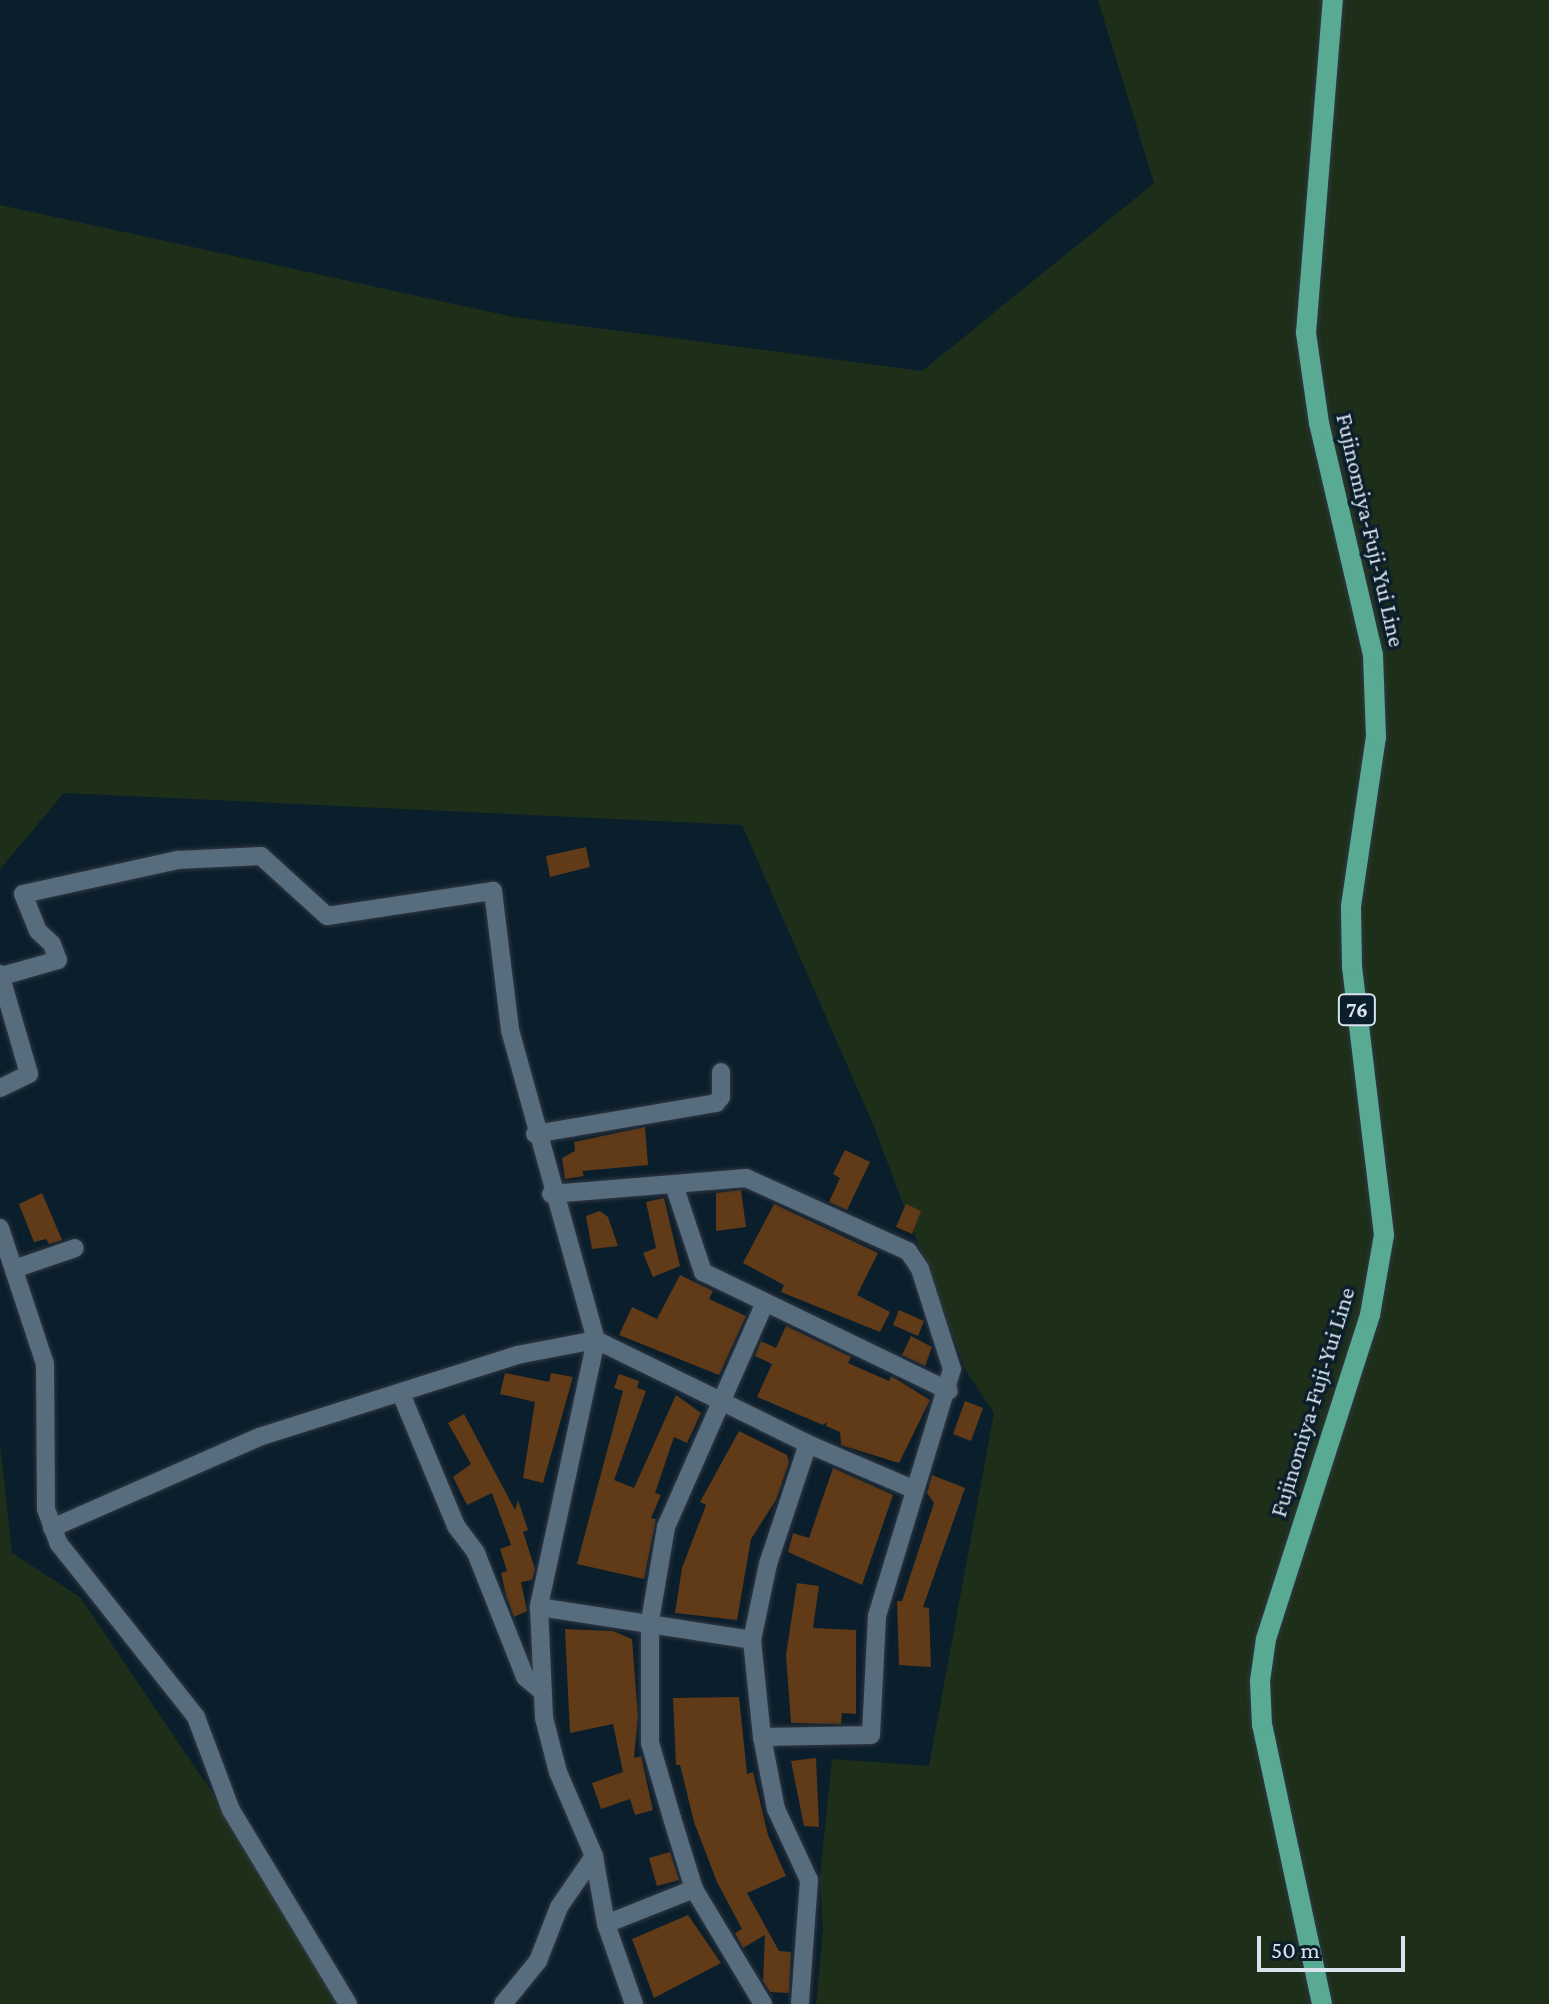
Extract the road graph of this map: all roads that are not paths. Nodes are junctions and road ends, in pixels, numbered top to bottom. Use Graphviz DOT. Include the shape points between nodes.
graph roads {
  1 [pos="1333,0"];
  2 [pos="1,975"];
  3 [pos="721,1072"];
  4 [pos="0,1088"];
  5 [pos="535,1134"];
  6 [pos="674,1185"];
  7 [pos="551,1194"];
  8 [pos="0,1228"];
  9 [pos="75,1248"];
  10 [pos="17,1268"];
  11 [pos="765,1303"];
  12 [pos="596,1340"];
  13 [pos="949,1391"];
  14 [pos="402,1396"];
  15 [pos="721,1401"];
  16 [pos="808,1444"];
  17 [pos="913,1489"];
  18 [pos="52,1528"];
  19 [pos="539,1607"];
  20 [pos="650,1621"];
  21 [pos="752,1640"];
  22 [pos="543,1692"];
  23 [pos="762,1737"];
  24 [pos="594,1856"];
  25 [pos="694,1889"];
  26 [pos="606,1924"];
  27 [pos="348,2004"];
  28 [pos="503,2004"];
  29 [pos="634,2004"];
  30 [pos="763,2004"];
  31 [pos="800,2004"];
  32 [pos="1322,2004"];
  1 -- 32 [label="main road, Fujinomiya-Fuji-Yui Line / 76" via="1306,333 1319,423 1373,655 1376,737 1351,906 1352,966 1384,1235 1370,1315 1266,1639 1260,1681 1262,1725"];
  2 -- 4 [label="street" via="29,1074"];
  2 -- 5 [label="street" via="58,960 52,944 38,931 23,894 178,860 261,856 327,916 493,891 510,1030"];
  3 -- 5 [label="street" via="716,1103"];
  5 -- 7 [label="street"];
  6 -- 7 [label="street"];
  6 -- 11 [label="street" via="703,1272"];
  6 -- 13 [label="street" via="746,1178 908,1251 920,1269 952,1369"];
  7 -- 12 [label="street"];
  8 -- 10 [label="street"];
  9 -- 10 [label="street"];
  10 -- 18 [label="street" via="45,1364 46,1509"];
  11 -- 13 [label="street"];
  11 -- 15 [label="street"];
  12 -- 14 [label="street" via="517,1355"];
  12 -- 15 [label="street"];
  12 -- 19 [label="street"];
  13 -- 17 [label="street"];
  14 -- 18 [label="street" via="259,1437"];
  14 -- 22 [label="street" via="456,1526 476,1553 525,1677"];
  15 -- 16 [label="street"];
  15 -- 20 [label="street" via="666,1527"];
  16 -- 17 [label="street"];
  16 -- 21 [label="street" via="768,1564"];
  17 -- 23 [label="street" via="877,1616 871,1735"];
  18 -- 27 [label="street" via="196,1717 231,1810"];
  19 -- 20 [label="street"];
  19 -- 22 [label="street"];
  20 -- 21 [label="street"];
  20 -- 25 [label="street" via="650,1743"];
  21 -- 23 [label="street"];
  22 -- 24 [label="street" via="558,1772"];
  23 -- 31 [label="street" via="776,1809 809,1880"];
  24 -- 26 [label="street"];
  24 -- 28 [label="street" via="559,1907 538,1961"];
  25 -- 26 [label="street"];
  25 -- 30 [label="street"];
  26 -- 29 [label="street"];
}
